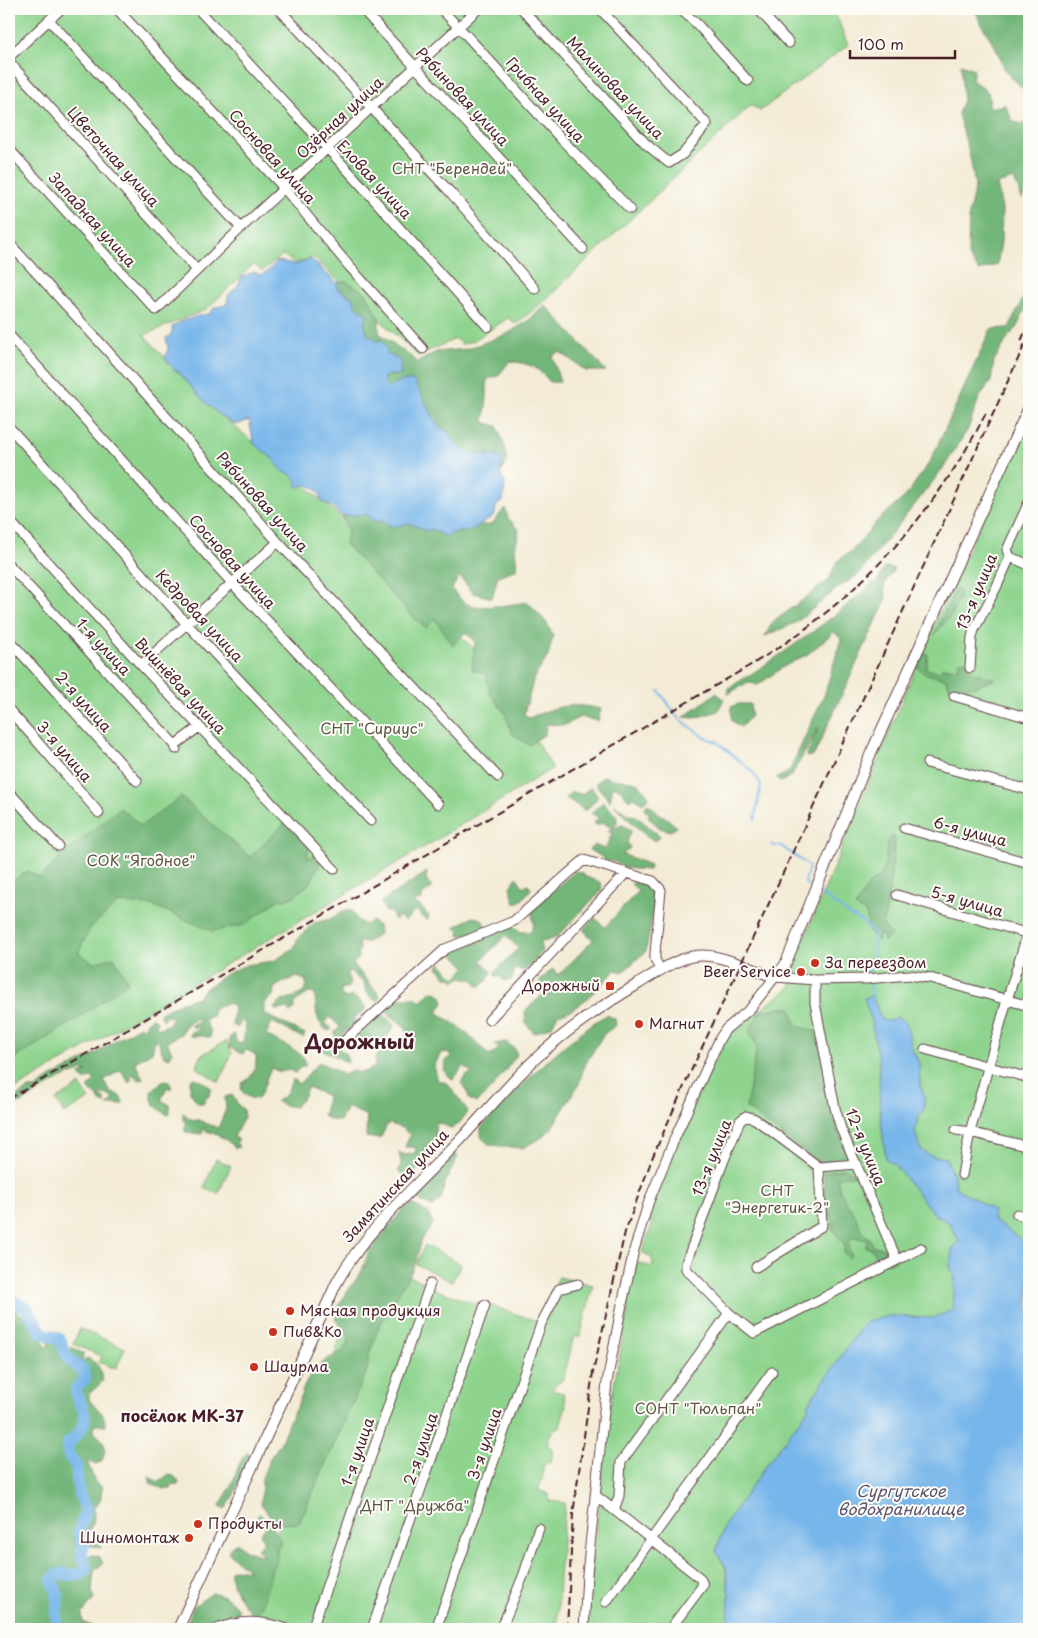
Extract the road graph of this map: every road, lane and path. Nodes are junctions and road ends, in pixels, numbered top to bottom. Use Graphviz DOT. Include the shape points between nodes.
graph roads {
  1 [pos="61,9"];
  2 [pos="116,9"];
  3 [pos="198,9"];
  4 [pos="279,9"];
  5 [pos="362,9"];
  6 [pos="441,9"];
  7 [pos="478,9"];
  8 [pos="522,9"];
  9 [pos="600,9"];
  10 [pos="680,9"];
  11 [pos="758,9"];
  12 [pos="49,20"];
  13 [pos="459,27"];
  14 [pos="789,43"];
  15 [pos="9,57"];
  16 [pos="9,62"];
  17 [pos="416,67"];
  18 [pos="748,81"];
  19 [pos="371,108"];
  20 [pos="9,149"];
  21 [pos="326,149"];
  22 [pos="284,188"];
  23 [pos="630,209"];
  24 [pos="241,228"];
  25 [pos="9,243"];
  26 [pos="583,249"];
  27 [pos="197,270"];
  28 [pos="535,289"];
  29 [pos="156,310"];
  30 [pos="488,327"];
  31 [pos="9,335"];
  32 [pos="423,349"];
  33 [pos="1029,407"];
  34 [pos="9,427"];
  35 [pos="1029,502"];
  36 [pos="9,520"];
  37 [pos="278,542"];
  38 [pos="1010,557"];
  39 [pos="9,565"];
  40 [pos="1029,565"];
  41 [pos="232,583"];
  42 [pos="186,624"];
  43 [pos="9,640"];
  44 [pos="141,665"];
  45 [pos="970,668"];
  46 [pos="954,696"];
  47 [pos="9,710"];
  48 [pos="1029,718"];
  49 [pos="199,727"];
  50 [pos="927,763"];
  51 [pos="498,777"];
  52 [pos="137,781"];
  53 [pos="1029,790"];
  54 [pos="9,792"];
  55 [pos="438,804"];
  56 [pos="98,814"];
  57 [pos="370,821"];
  58 [pos="904,828"];
  59 [pos="58,846"];
  60 [pos="1029,863"];
  61 [pos="334,869"];
  62 [pos="626,873"];
  63 [pos="897,896"];
  64 [pos="1029,932"];
  65 [pos="660,970"];
  66 [pos="775,977"];
  67 [pos="815,980"];
  68 [pos="1007,1000"];
  69 [pos="1029,1006"];
  70 [pos="488,1020"];
  71 [pos="342,1043"];
  72 [pos="925,1049"];
  73 [pos="989,1066"];
  74 [pos="1029,1078"];
  75 [pos="956,1130"];
  76 [pos="970,1132"];
  77 [pos="1029,1147"];
  78 [pos="857,1164"];
  79 [pos="819,1166"];
  80 [pos="962,1175"];
  81 [pos="1017,1214"];
  82 [pos="1029,1219"];
  83 [pos="921,1248"];
  84 [pos="897,1260"];
  85 [pos="756,1267"];
  86 [pos="430,1284"];
  87 [pos="578,1284"];
  88 [pos="485,1305"];
  89 [pos="729,1313"];
  90 [pos="772,1372"];
  91 [pos="595,1495"];
  92 [pos="614,1510"];
  93 [pos="539,1528"];
  94 [pos="651,1541"];
  95 [pos="606,1602"];
  96 [pos="260,1623"];
  97 [pos="178,1629"];
  98 [pos="217,1629"];
  99 [pos="270,1629"];
  100 [pos="287,1629"];
  101 [pos="312,1629"];
  102 [pos="372,1629"];
  103 [pos="436,1629"];
  104 [pos="501,1629"];
  105 [pos="584,1629"];
  106 [pos="670,1629"];
  1 -- 12 [label="street"];
  2 -- 22 [label="street, Сосновая улица"];
  3 -- 21 [label="street, Еловая улица"];
  4 -- 19 [label="street"];
  5 -- 17 [label="street, Рябиновая улица"];
  6 -- 13 [label="street, Грибная улица"];
  7 -- 13 [label="street, Озёрная улица"];
  8 -- 9 [label="street, Малиновая улица" via="646,144 669,163 683,154 707,124"];
  10 -- 18 [label="street"];
  11 -- 14 [label="street"];
  12 -- 15 [label="street"];
  12 -- 24 [label="street"];
  13 -- 17 [label="street, Озёрная улица"];
  13 -- 23 [label="street, Грибная улица"];
  16 -- 27 [label="street, Цветочная улица"];
  17 -- 19 [label="street, Озёрная улица"];
  17 -- 26 [label="street, Рябиновая улица"];
  19 -- 21 [label="street, Озёрная улица"];
  19 -- 28 [label="street"];
  20 -- 29 [label="street, Западная улица"];
  21 -- 22 [label="street, Озёрная улица"];
  21 -- 30 [label="street, Еловая улица"];
  22 -- 24 [label="street, Озёрная улица"];
  22 -- 32 [label="street, Сосновая улица"];
  24 -- 27 [label="street, Озёрная улица"];
  25 -- 37 [label="street, Рябиновая улица"];
  27 -- 29 [label="street, Озёрная улица"];
  31 -- 41 [label="street, Сосновая улица"];
  33 -- 66 [label="street" via="870,753 785,965"];
  34 -- 42 [label="street, Кедровая улица"];
  35 -- 38 [label="street, 13-я улица" via="1007,550"];
  36 -- 44 [label="street, Вишнёвая улица"];
  37 -- 41 [label="street"];
  37 -- 51 [label="street, Рябиновая улица"];
  38 -- 40 [label="street"];
  38 -- 45 [label="street, 13-я улица" via="974,630"];
  39 -- 49 [label="street, 1-я улица" via="176,747"];
  41 -- 42 [label="street"];
  41 -- 55 [label="street, Сосновая улица"];
  42 -- 44 [label="street"];
  42 -- 57 [label="street, Кедровая улица"];
  43 -- 52 [label="street, 2-я улица"];
  44 -- 49 [label="street, Вишнёвая улица"];
  46 -- 48 [label="street"];
  47 -- 56 [label="street, 3-я улица"];
  49 -- 61 [label="street, Вишнёвая улица"];
  50 -- 53 [label="street"];
  54 -- 59 [label="street"];
  58 -- 60 [label="street, 6-я улица"];
  62 -- 65 [label="street" via="653,881 661,890 655,959"];
  62 -- 70 [label="street"];
  62 -- 71 [label="street" via="584,860 514,921 445,949"];
  63 -- 64 [label="street, 5-я улица"];
  64 -- 68 [label="street"];
  65 -- 66 [label="street, Замятинская улица" via="684,958 707,955"];
  65 -- 97 [label="street, Замятинская улица" via="574,1027 530,1064 357,1250 337,1282"];
  66 -- 67 [label="street"];
  66 -- 91 [label="street" via="750,1009 720,1038 649,1201 634,1250 607,1382"];
  67 -- 68 [label="street" via="909,974"];
  67 -- 78 [label="street, 12-я улица" via="815,1003 835,1108"];
  68 -- 69 [label="street"];
  68 -- 73 [label="street"];
  72 -- 73 [label="street"];
  73 -- 74 [label="street"];
  73 -- 76 [label="street"];
  75 -- 76 [label="street"];
  76 -- 77 [label="street"];
  76 -- 80 [label="street"];
  78 -- 79 [label="street"];
  78 -- 84 [label="street, 12-я улица"];
  79 -- 85 [label="street" via="822,1226"];
  79 -- 89 [label="street, 13-я улица" via="755,1118 746,1116 740,1120 686,1264 686,1269"];
  81 -- 82 [label="street"];
  83 -- 84 [label="street"];
  84 -- 89 [label="street" via="754,1333"];
  86 -- 101 [label="street, 1-я улица"];
  87 -- 103 [label="street, 3-я улица" via="558,1289 541,1324"];
  88 -- 102 [label="street, 2-я улица"];
  89 -- 92 [label="street" via="621,1462 619,1496"];
  90 -- 94 [label="street"];
  91 -- 92 [label="street"];
  91 -- 105 [label="street"];
  92 -- 94 [label="street"];
  93 -- 104 [label="street"];
  94 -- 95 [label="street"];
  94 -- 106 [label="street" via="700,1578 703,1585"];
  96 -- 98 [label="street" via="236,1623"];
  96 -- 99 [label="street"];
  96 -- 100 [label="street"];
}
